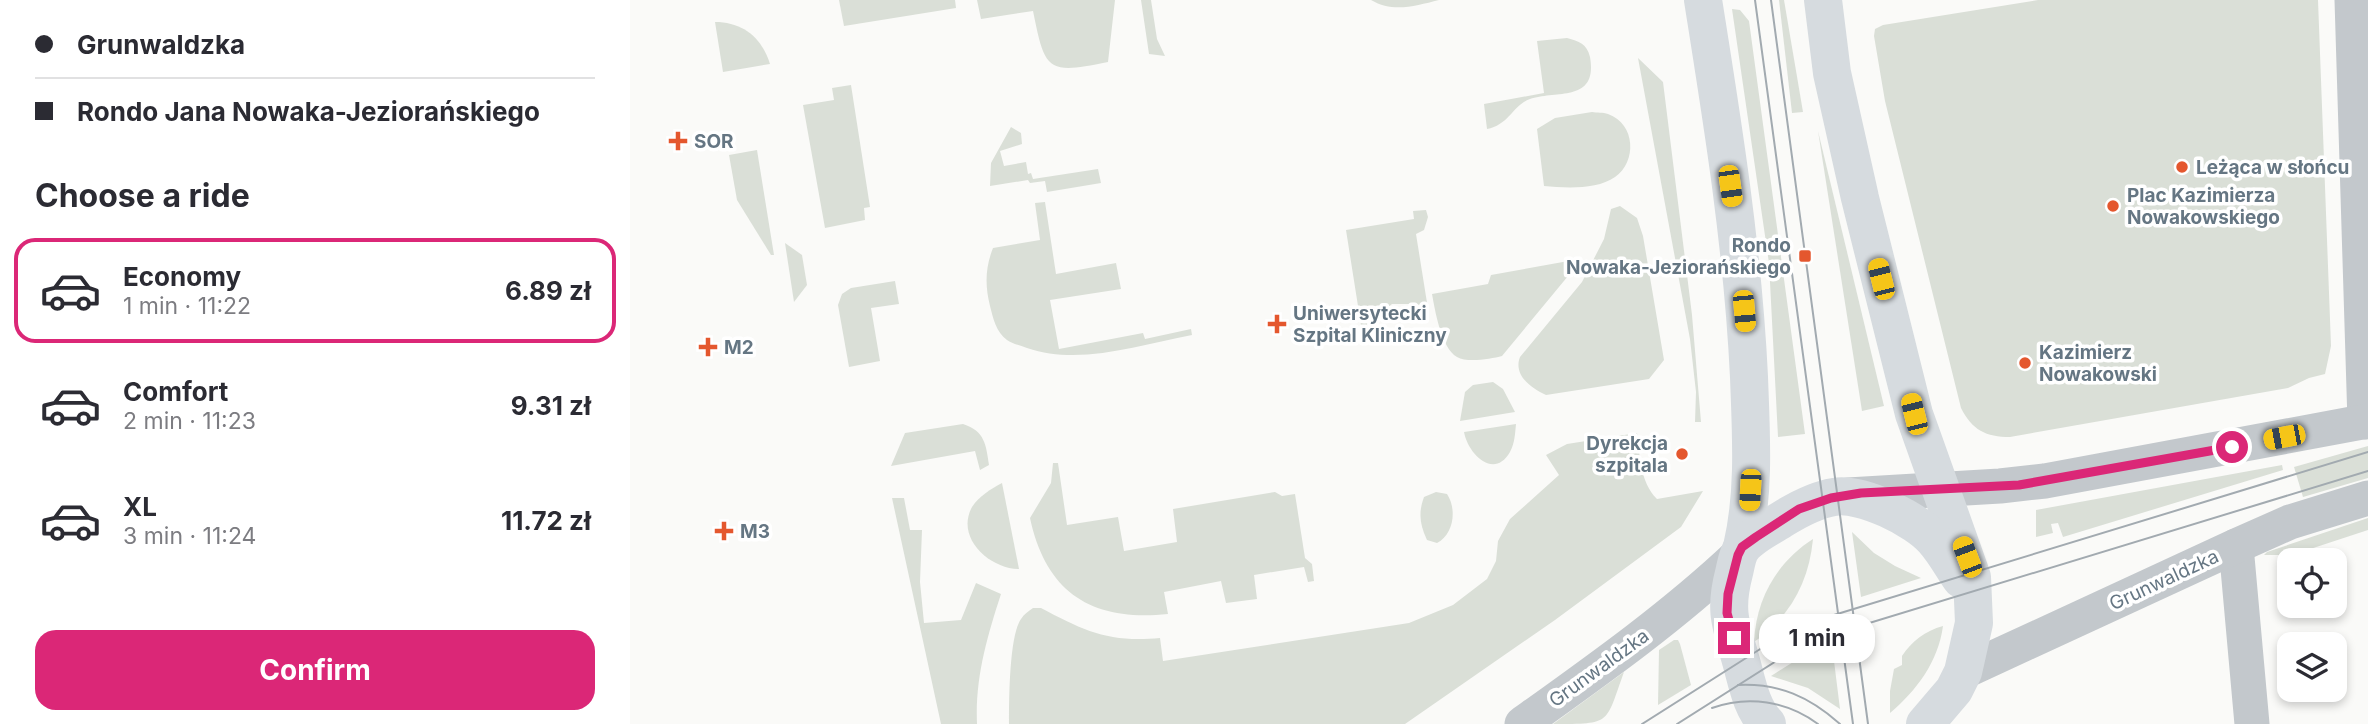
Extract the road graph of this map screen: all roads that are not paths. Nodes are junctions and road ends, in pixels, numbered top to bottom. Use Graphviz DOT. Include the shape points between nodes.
graph roads {
  1 [pos="1703,0"];
  2 [pos="1826,0"];
  3 [pos="2352,0"];
  4 [pos="2366,422"];
  5 [pos="1942,490"];
  6 [pos="1834,497"];
  7 [pos="2368,498"];
  8 [pos="2236,546"];
  9 [pos="1740,551"];
  10 [pos="1974,598"];
  11 [pos="1727,613"];
  12 [pos="1964,672"];
  13 [pos="1936,718"];
  14 [pos="1522,724"];
  15 [pos="1734,724"];
  16 [pos="1767,724"];
  17 [pos="2252,724"];
  1 -- 9 [label="main road" via="1747,336 1749,519"];
  2 -- 5 [label="main road" via="1832,73 1860,198 1914,414"];
  3 -- 4 [label="street"];
  4 -- 5 [label="street" via="2045,481"];
  5 -- 6 [label="street"];
  5 -- 10 [label="main road" via="1969,565"];
  6 -- 9 [label="main road" via="1799,509"];
  6 -- 10 [label="main road" via="1890,509 1915,523 1933,539"];
  7 -- 8 [label="street, Grunwaldzka" via="2290,522"];
  8 -- 12 [label="street, Grunwaldzka"];
  8 -- 17 [label="street"];
  9 -- 11 [label="main road"];
  9 -- 14 [label="street, Grunwaldzka" via="1686,603"];
  10 -- 12 [label="main road"];
  11 -- 15 [label="main road" via="1725,678"];
  11 -- 16 [label="main road" via="1753,701"];
  12 -- 13 [label="main road"];
}
